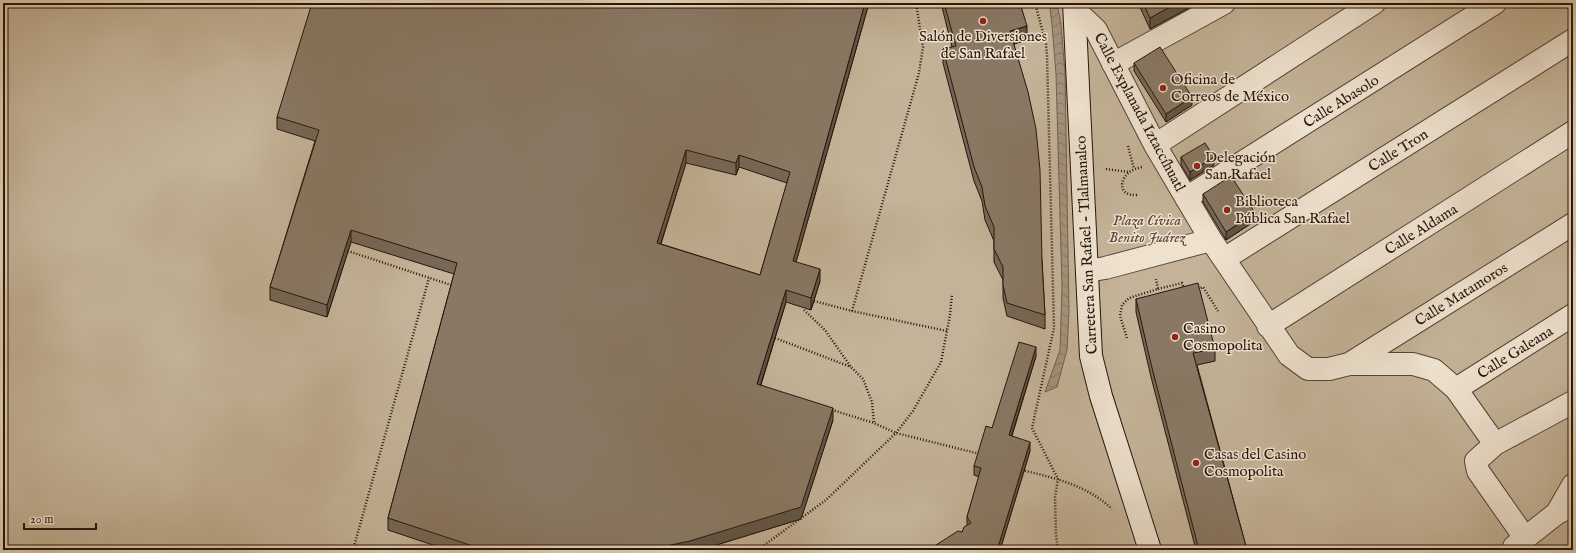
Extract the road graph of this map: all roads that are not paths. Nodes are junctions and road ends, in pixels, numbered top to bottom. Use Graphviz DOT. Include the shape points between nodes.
graph roads {
  1 [pos="1224,3"];
  2 [pos="1374,3"];
  3 [pos="1495,3"];
  4 [pos="1075,7"];
  5 [pos="1573,40"];
  6 [pos="1113,64"];
  7 [pos="1573,132"];
  8 [pos="1155,145"];
  9 [pos="1186,198"];
  10 [pos="1573,224"];
  11 [pos="1211,240"];
  12 [pos="1224,259"];
  13 [pos="1087,271"];
  14 [pos="1573,315"];
  15 [pos="1268,326"];
  16 [pos="1350,364"];
  17 [pos="1456,388"];
  18 [pos="1573,402"];
  19 [pos="1495,444"];
  20 [pos="1573,485"];
  21 [pos="1565,509"];
  22 [pos="1519,546"];
  23 [pos="1150,550"];
  1 -- 6 [label="street"];
  2 -- 8 [label="street"];
  3 -- 9 [label="street, Calle Abasolo"];
  4 -- 6 [label="street, Calle Explanada Iztaccíhuatl" via="1096,30"];
  4 -- 13 [label="street, Carretera San Rafael - Tlalmanalco"];
  5 -- 12 [label="street, Calle Tron"];
  6 -- 8 [label="street, Calle Explanada Iztaccíhuatl"];
  7 -- 15 [label="street, Calle Aldama"];
  8 -- 9 [label="street, Calle Explanada Iztaccíhuatl"];
  9 -- 11 [label="street, Calle Explanada Iztaccíhuatl"];
  10 -- 16 [label="street, Calle Matamoros"];
  11 -- 12 [label="street, Calle Explanada Iztaccíhuatl"];
  11 -- 13 [label="street"];
  12 -- 15 [label="street, Calle Explanada Iztaccíhuatl"];
  13 -- 23 [label="street, Carretera San Rafael - Tlalmanalco" via="1091,356 1101,396"];
  14 -- 17 [label="street, Calle Galeana"];
  15 -- 16 [label="street, Calle Explanada Iztaccíhuatl" via="1289,355 1308,369 1329,369"];
  16 -- 17 [label="street, Calle Explanada Iztaccíhuatl" via="1414,364 1434,370"];
  17 -- 19 [label="street, Calle Explanada Iztaccíhuatl"];
  18 -- 19 [label="street"];
  19 -- 22 [label="street" via="1476,461 1478,471"];
  20 -- 21 [label="street"];
  21 -- 22 [label="street"];
}
